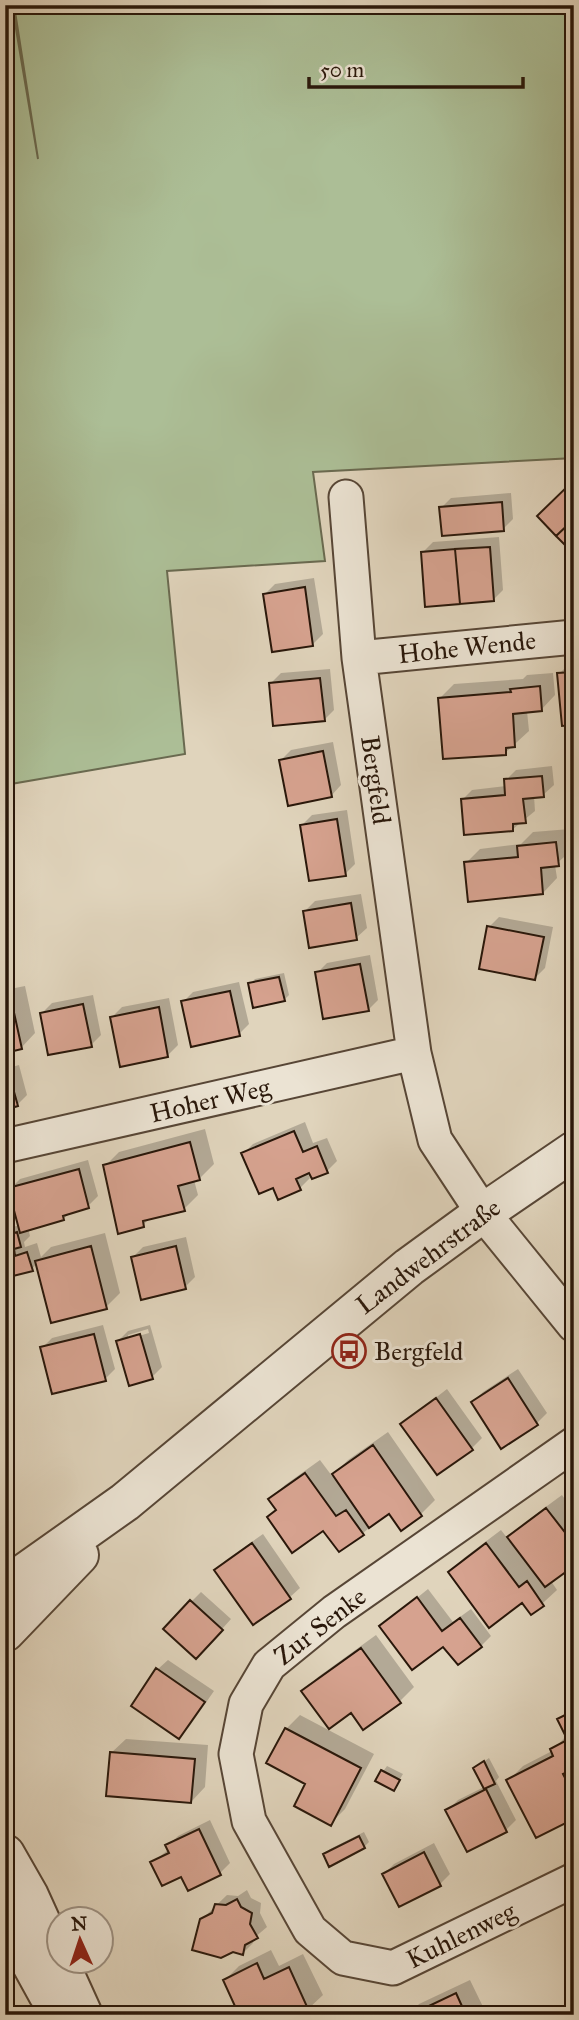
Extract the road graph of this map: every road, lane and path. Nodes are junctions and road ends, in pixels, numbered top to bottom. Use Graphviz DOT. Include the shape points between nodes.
graph roads {
  1 [pos="346,498"];
  2 [pos="574,636"];
  3 [pos="359,658"];
  4 [pos="414,1053"];
  5 [pos="5,1146"];
  6 [pos="574,1152"];
  7 [pos="482,1213"];
  8 [pos="574,1325"];
  9 [pos="574,1444"];
  10 [pos="11,1611"];
  11 [pos="5,1662"];
  12 [pos="5,1826"];
  13 [pos="5,1854"];
  14 [pos="574,1880"];
  15 [pos="17,1906"];
  16 [pos="344,1958"];
  17 [pos="60,2015"];
  18 [pos="83,2015"];
  1 -- 3 [label="street, Bergfeld"];
  2 -- 3 [label="street, Hohe Wende"];
  3 -- 4 [label="street, Bergfeld"];
  4 -- 5 [label="street, Hoher Weg"];
  4 -- 7 [label="street, Bergfeld" via="435,1140"];
  6 -- 7 [label="street, Landwehrstraße"];
  7 -- 8 [label="street, Bergfeld"];
  7 -- 10 [label="street, Landwehrstraße" via="124,1502 65,1571"];
  9 -- 16 [label="street, Zur Senke" via="334,1612 270,1665 246,1704 236,1754 249,1821 310,1930"];
  10 -- 11 [label="street, Landwehrstraße"];
  12 -- 15 [label="street"];
  13 -- 15 [label="street"];
  14 -- 16 [label="street, Kuhlenweg" via="393,1968"];
  15 -- 17 [label="street"];
  15 -- 18 [label="street"];
}
